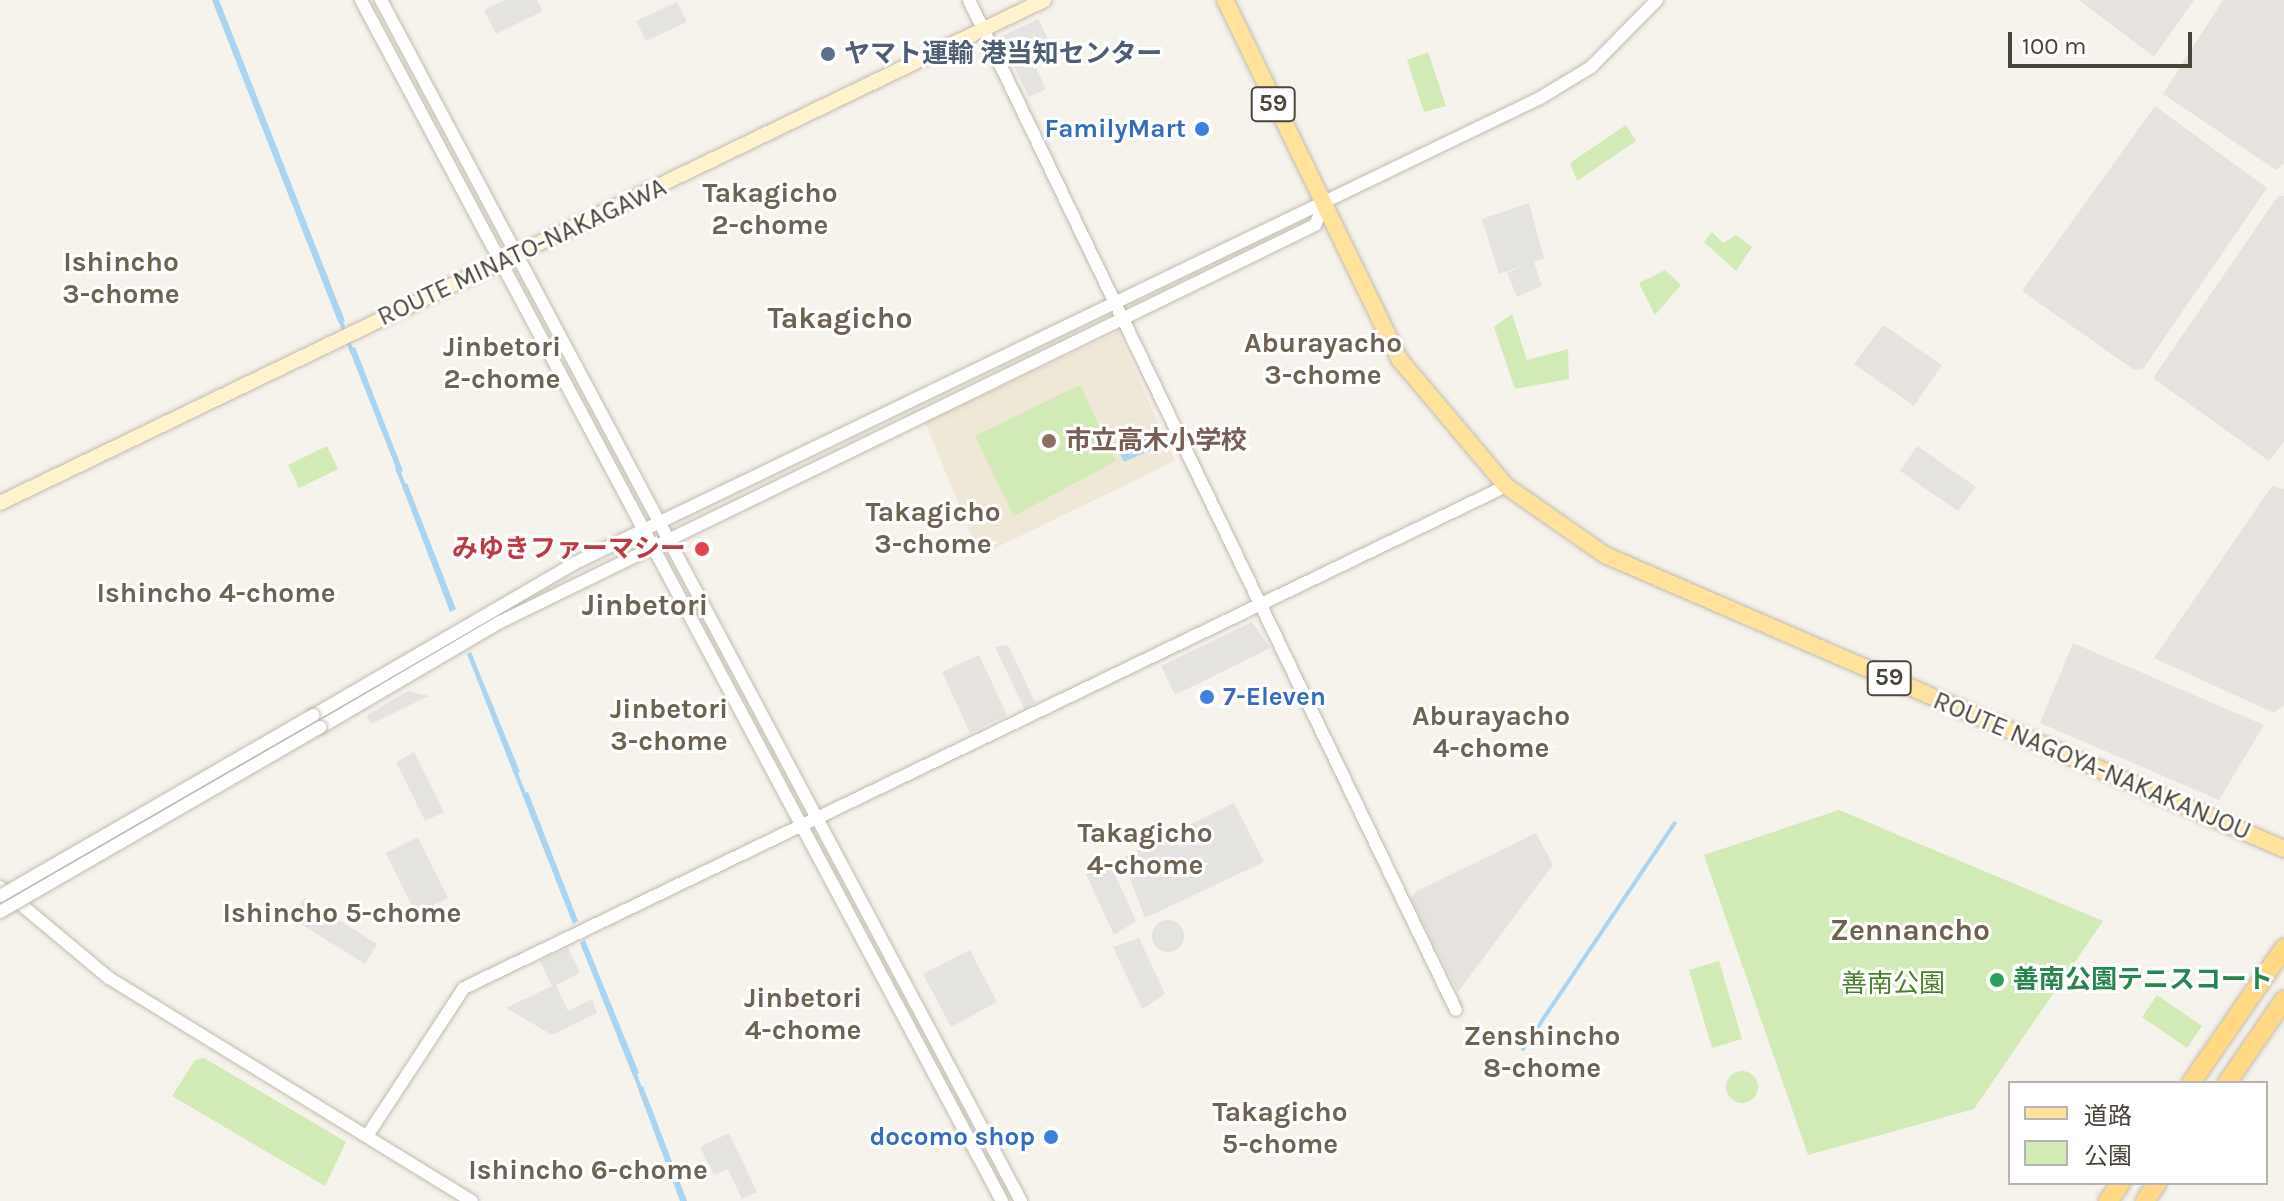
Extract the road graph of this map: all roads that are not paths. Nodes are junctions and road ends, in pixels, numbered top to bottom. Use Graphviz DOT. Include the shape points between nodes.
graph roads {
  1 [pos="361,0"];
  2 [pos="381,0"];
  3 [pos="969,0"];
  4 [pos="1044,0"];
  5 [pos="1225,0"];
  6 [pos="1657,0"];
  7 [pos="983,29"];
  8 [pos="1323,207"];
  9 [pos="516,254"];
  10 [pos="502,261"];
  11 [pos="1120,312"];
  12 [pos="1506,486"];
  13 [pos="0,503"];
  14 [pos="658,524"];
  15 [pos="643,531"];
  16 [pos="667,540"];
  17 [pos="652,547"];
  18 [pos="1260,604"];
  19 [pos="318,721"];
  20 [pos="818,817"];
  21 [pos="803,824"];
  22 [pos="2284,849"];
  23 [pos="0,887"];
  24 [pos="0,896"];
  25 [pos="0,912"];
  26 [pos="2284,948"];
  27 [pos="2284,1000"];
  28 [pos="1456,1010"];
  29 [pos="2192,1081"];
  30 [pos="2228,1081"];
  31 [pos="367,1136"];
  32 [pos="472,1201"];
  33 [pos="1002,1201"];
  34 [pos="1021,1201"];
  1 -- 10 [label="street"];
  2 -- 9 [label="street"];
  3 -- 7 [label="street"];
  4 -- 7 [label="main road, ROUTE MINATO-NAKAGAWA"];
  5 -- 8 [label="main road, ROUTE NAGOYA-NAKAKANJOU / 59"];
  6 -- 8 [label="street" via="1580,75"];
  7 -- 9 [label="main road, ROUTE MINATO-NAKAGAWA"];
  7 -- 11 [label="street"];
  8 -- 11 [label="street" via="1315,225"];
  8 -- 12 [label="main road, ROUTE NAGOYA-NAKAKANJOU / 59" via="1400,360"];
  9 -- 10 [label="main road, ROUTE MINATO-NAKAGAWA"];
  9 -- 14 [label="street"];
  10 -- 13 [label="main road, ROUTE MINATO-NAKAGAWA"];
  10 -- 15 [label="street"];
  11 -- 14 [label="street"];
  11 -- 16 [label="street"];
  11 -- 18 [label="street"];
  12 -- 18 [label="street"];
  12 -- 22 [label="main road, ROUTE NAGOYA-NAKAKANJOU / 59" via="1616,560"];
  14 -- 15 [label="street"];
  14 -- 16 [label="street"];
  15 -- 17 [label="street"];
  15 -- 19 [label="street" via="467,623"];
  16 -- 17 [label="street"];
  16 -- 20 [label="street"];
  17 -- 19 [label="street"];
  17 -- 21 [label="street"];
  18 -- 20 [label="street"];
  18 -- 28 [label="street"];
  19 -- 24 [label="street, bridge"];
  19 -- 25 [label="street, bridge"];
  20 -- 21 [label="street"];
  20 -- 34 [label="street"];
  21 -- 31 [label="street" via="455,995"];
  21 -- 33 [label="street"];
  23 -- 31 [label="street" via="109,978"];
  26 -- 29 [label="highway"];
  27 -- 30 [label="highway"];
  31 -- 32 [label="street"];
}
